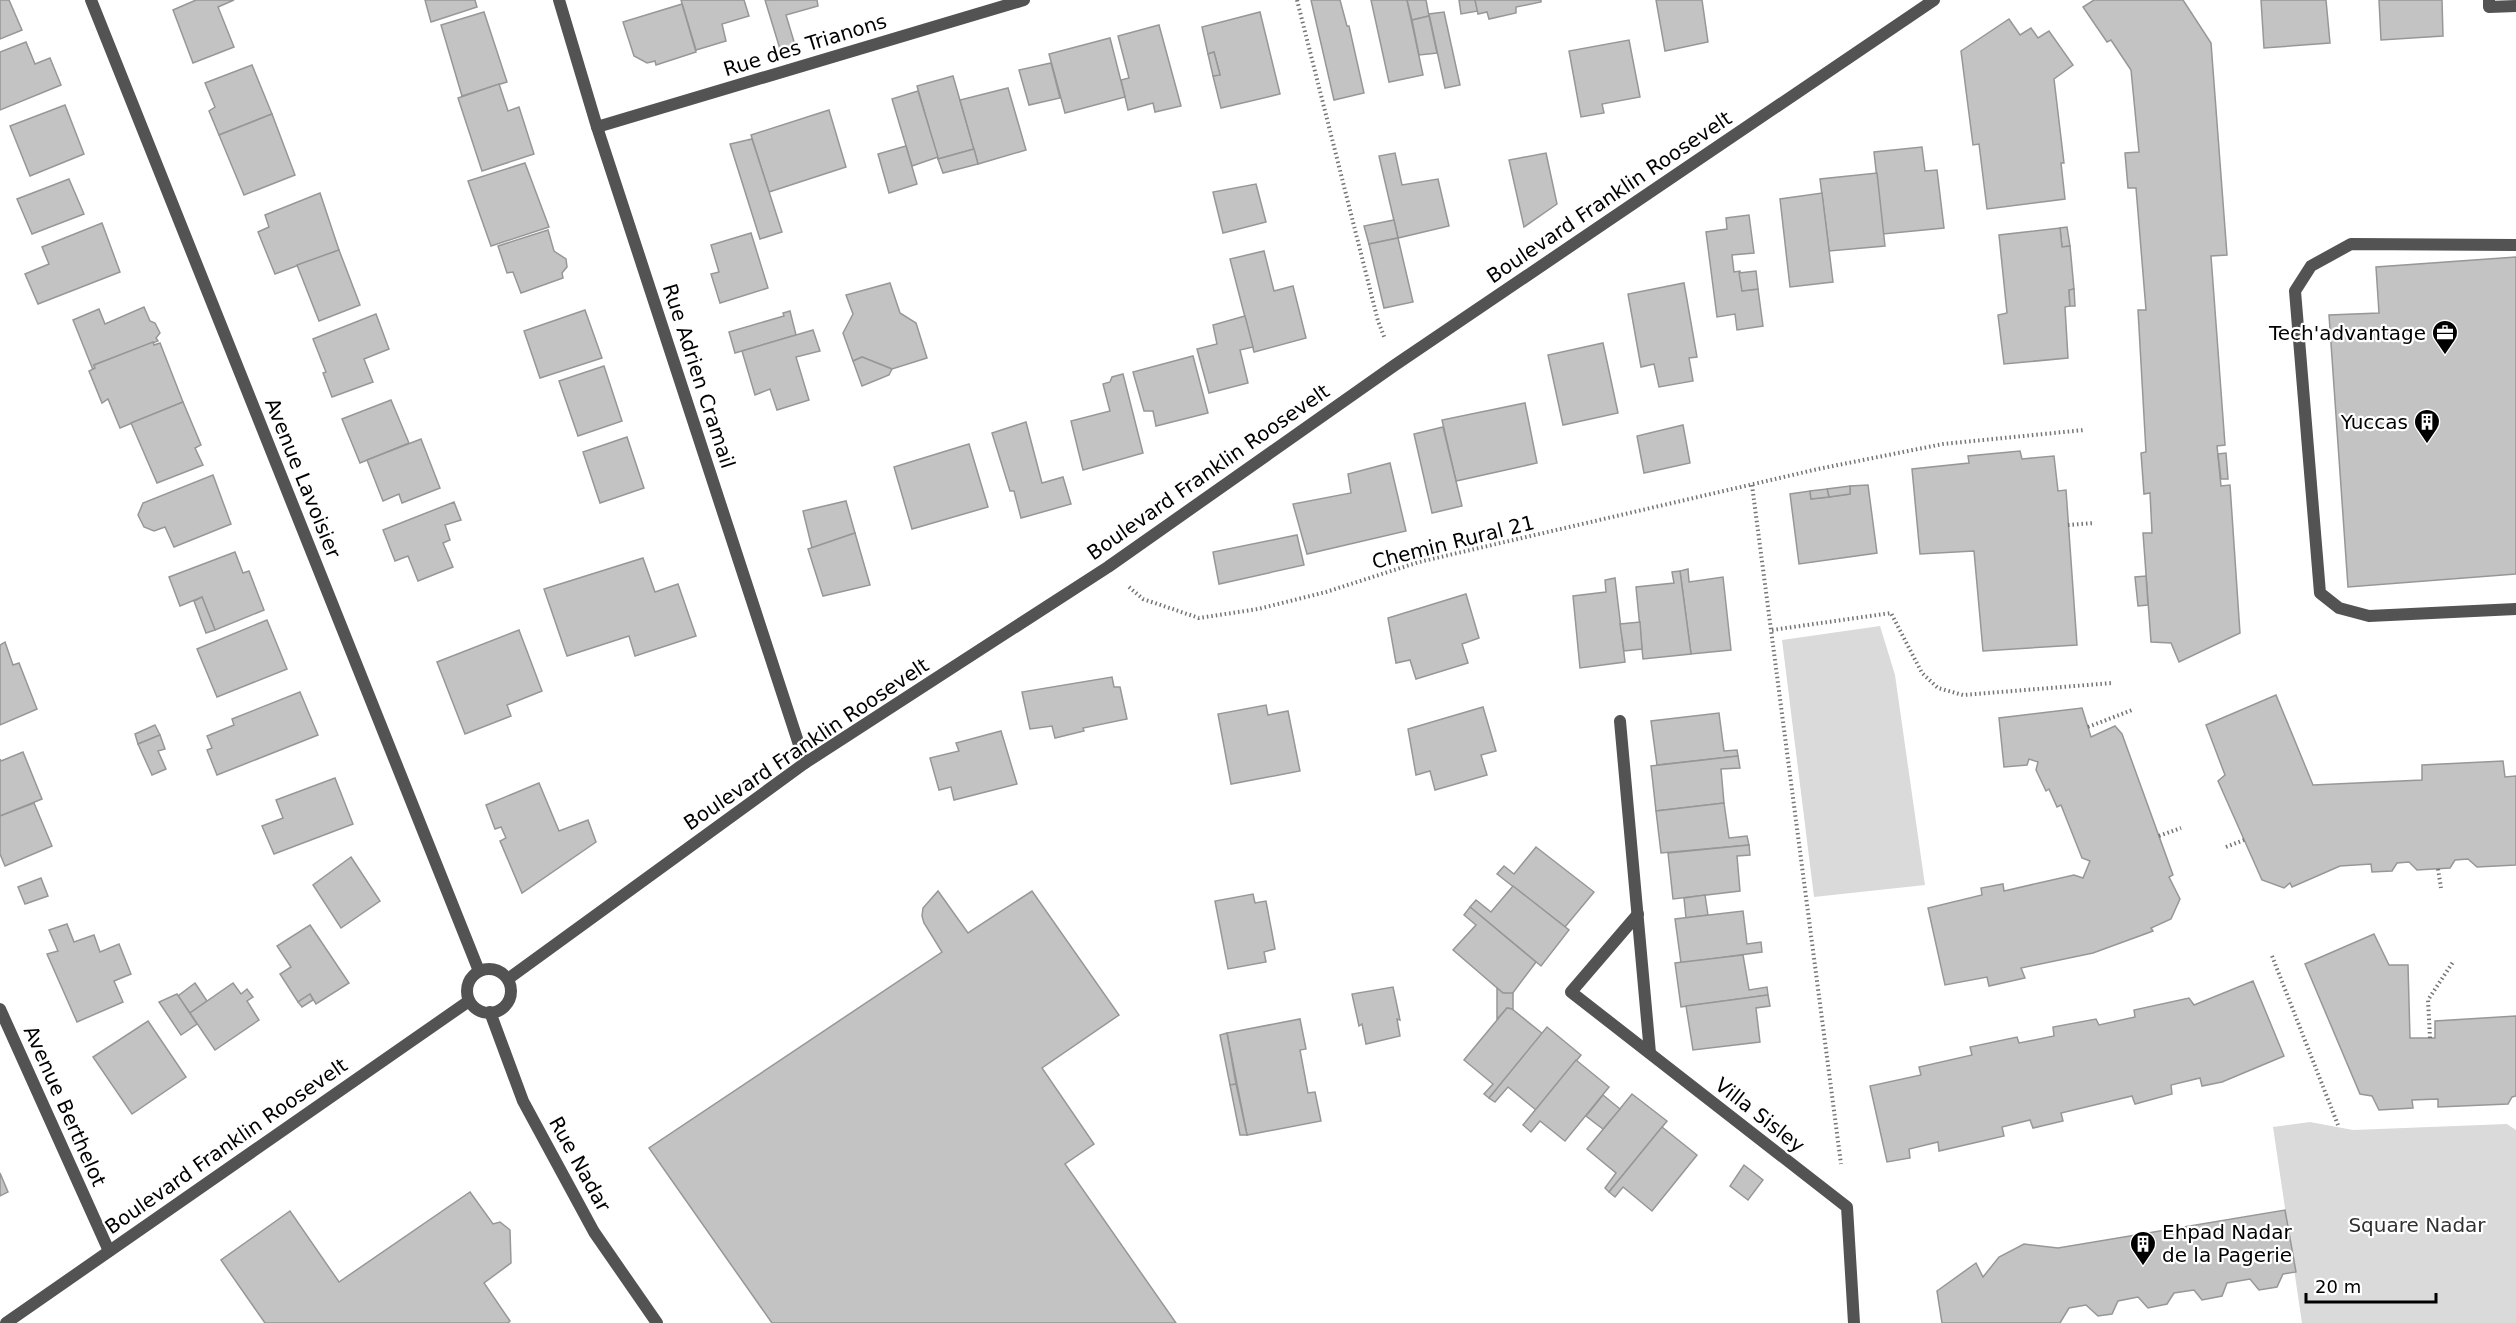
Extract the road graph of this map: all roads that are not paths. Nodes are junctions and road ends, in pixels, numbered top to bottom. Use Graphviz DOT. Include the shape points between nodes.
graph roads {
  1 [pos="91,0"];
  2 [pos="560,0"];
  3 [pos="1024,0"];
  4 [pos="1934,0"];
  5 [pos="2489,0"];
  6 [pos="2516,6"];
  7 [pos="597,127"];
  8 [pos="2516,245"];
  9 [pos="2516,609"];
  10 [pos="1620,721"];
  11 [pos="805,763"];
  12 [pos="1638,914"];
  13 [pos="478,971"];
  14 [pos="508,979"];
  15 [pos="469,1002"];
  16 [pos="0,1009"];
  17 [pos="490,1012"];
  18 [pos="1650,1053"];
  19 [pos="109,1251"];
  20 [pos="6,1323"];
  21 [pos="657,1323"];
  22 [pos="1854,1323"];
  1 -- 13 [label="street, Avenue Lavoisier"];
  2 -- 7 [label="street, Rue Adrien Cramail"];
  3 -- 7 [label="street, Rue des Trianons"];
  4 -- 11 [label="street, Boulevard Franklin Roosevelt" via="1395,365 1108,567"];
  5 -- 6 [label="street" via="2489,7"];
  7 -- 11 [label="street, Rue Adrien Cramail"];
  8 -- 9 [label="street" via="2351,244 2311,266 2295,291 2320,593 2340,608 2369,616"];
  10 -- 12 [label="street"];
  11 -- 14 [label="street, Boulevard Franklin Roosevelt"];
  12 -- 18 [label="street"];
  12 -- 18 [label="street, Villa Sisley" via="1571,992"];
  13 -- 14 [label="street" via="494,969"];
  13 -- 15 [label="street" via="467,987"];
  14 -- 17 [label="street" via="508,1001"];
  15 -- 17 [label="street" via="476,1009"];
  15 -- 19 [label="street, Boulevard Franklin Roosevelt"];
  16 -- 19 [label="street, Avenue Berthelot"];
  17 -- 21 [label="street, Rue Nadar" via="523,1101 594,1232"];
  18 -- 22 [label="street, Villa Sisley" via="1847,1207"];
  19 -- 20 [label="street, Boulevard Franklin Roosevelt"];
}
